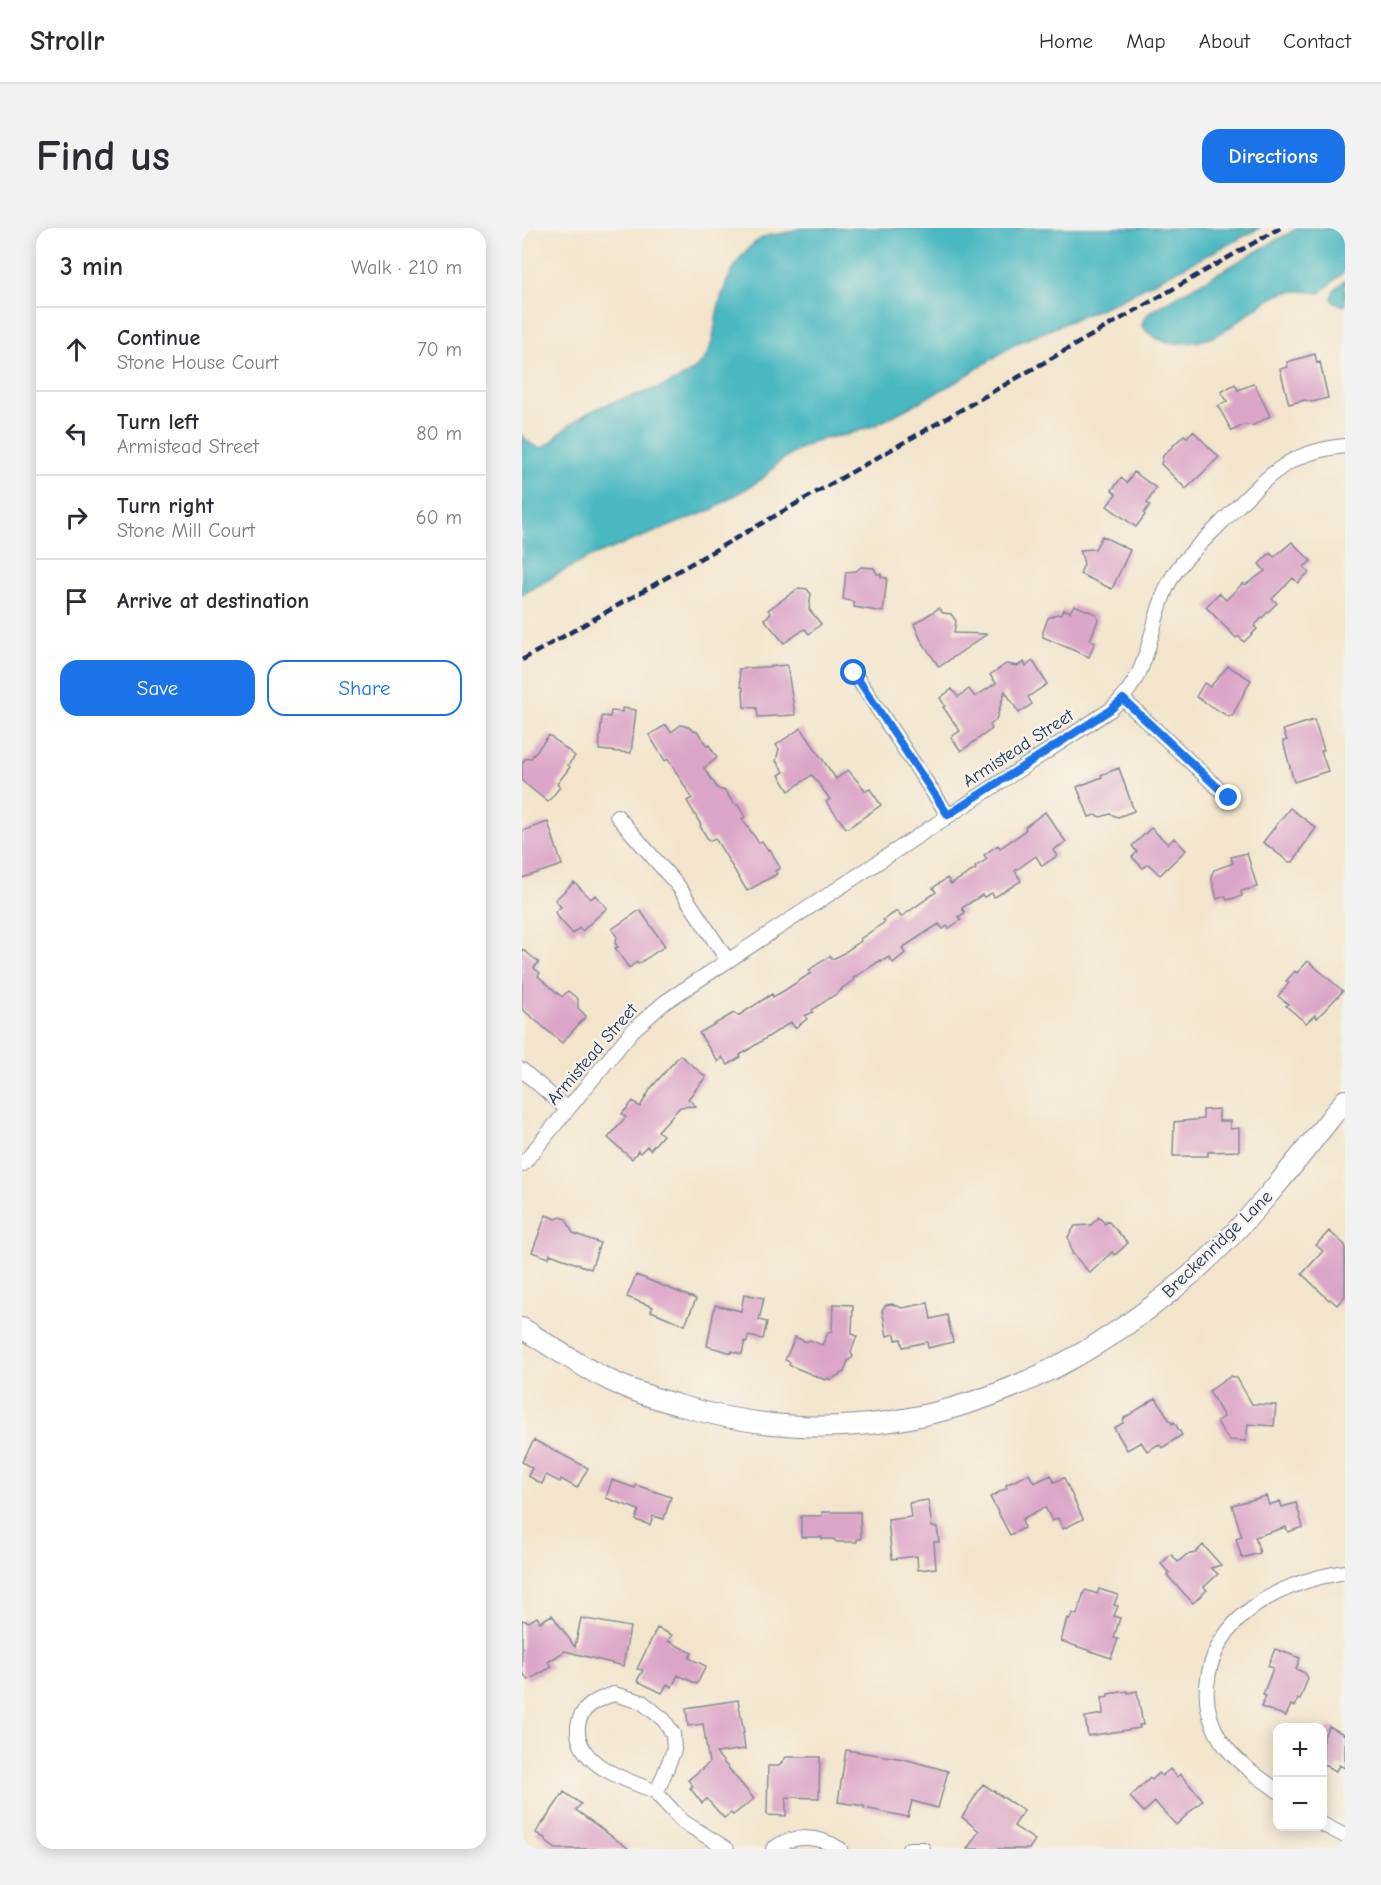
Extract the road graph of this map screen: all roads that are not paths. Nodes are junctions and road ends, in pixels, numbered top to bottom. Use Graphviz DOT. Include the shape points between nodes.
graph roads {
  1 [pos="1345,446"];
  2 [pos="854,673"];
  3 [pos="1123,699"];
  4 [pos="1229,798"];
  5 [pos="948,815"];
  6 [pos="617,816"];
  7 [pos="728,961"];
  8 [pos="522,1070"];
  9 [pos="1345,1100"];
  10 [pos="567,1109"];
  11 [pos="522,1165"];
  12 [pos="522,1328"];
  13 [pos="1345,1572"];
  14 [pos="1273,1787"];
  15 [pos="657,1792"];
  16 [pos="1327,1826"];
  17 [pos="1345,1836"];
  18 [pos="727,1849"];
  19 [pos="773,1849"];
  20 [pos="840,1849"];
  21 [pos="909,1849"];
  22 [pos="923,1849"];
  1 -- 3 [label="street, Armistead Street" via="1304,455 1276,470 1186,559 1168,585 1145,660"];
  2 -- 5 [label="street"];
  3 -- 4 [label="street"];
  3 -- 5 [label="street, Armistead Street"];
  5 -- 7 [label="street, Armistead Street"];
  6 -- 7 [label="street" via="680,887"];
  7 -- 10 [label="street, Armistead Street" via="647,1017"];
  8 -- 10 [label="street"];
  9 -- 12 [label="street, Breckenridge Lane" via="1239,1228 1160,1301 1097,1345 1031,1380 941,1412 845,1426 751,1423 716,1416 611,1381"];
  10 -- 11 [label="street, Armistead Street"];
  13 -- 14 [label="street" via="1295,1584 1266,1599 1237,1619 1214,1652 1206,1694 1216,1732 1239,1761"];
  15 -- 15 [label="street" via="674,1750 673,1734 664,1720 642,1702 614,1694 587,1707 579,1719 582,1748 604,1769"];
  15 -- 18 [label="street" via="682,1821"];
  16 -- 17 [label="street"];
  19 -- 20 [label="street" via="786,1840 804,1837"];
  21 -- 22 [label="street"];
}
